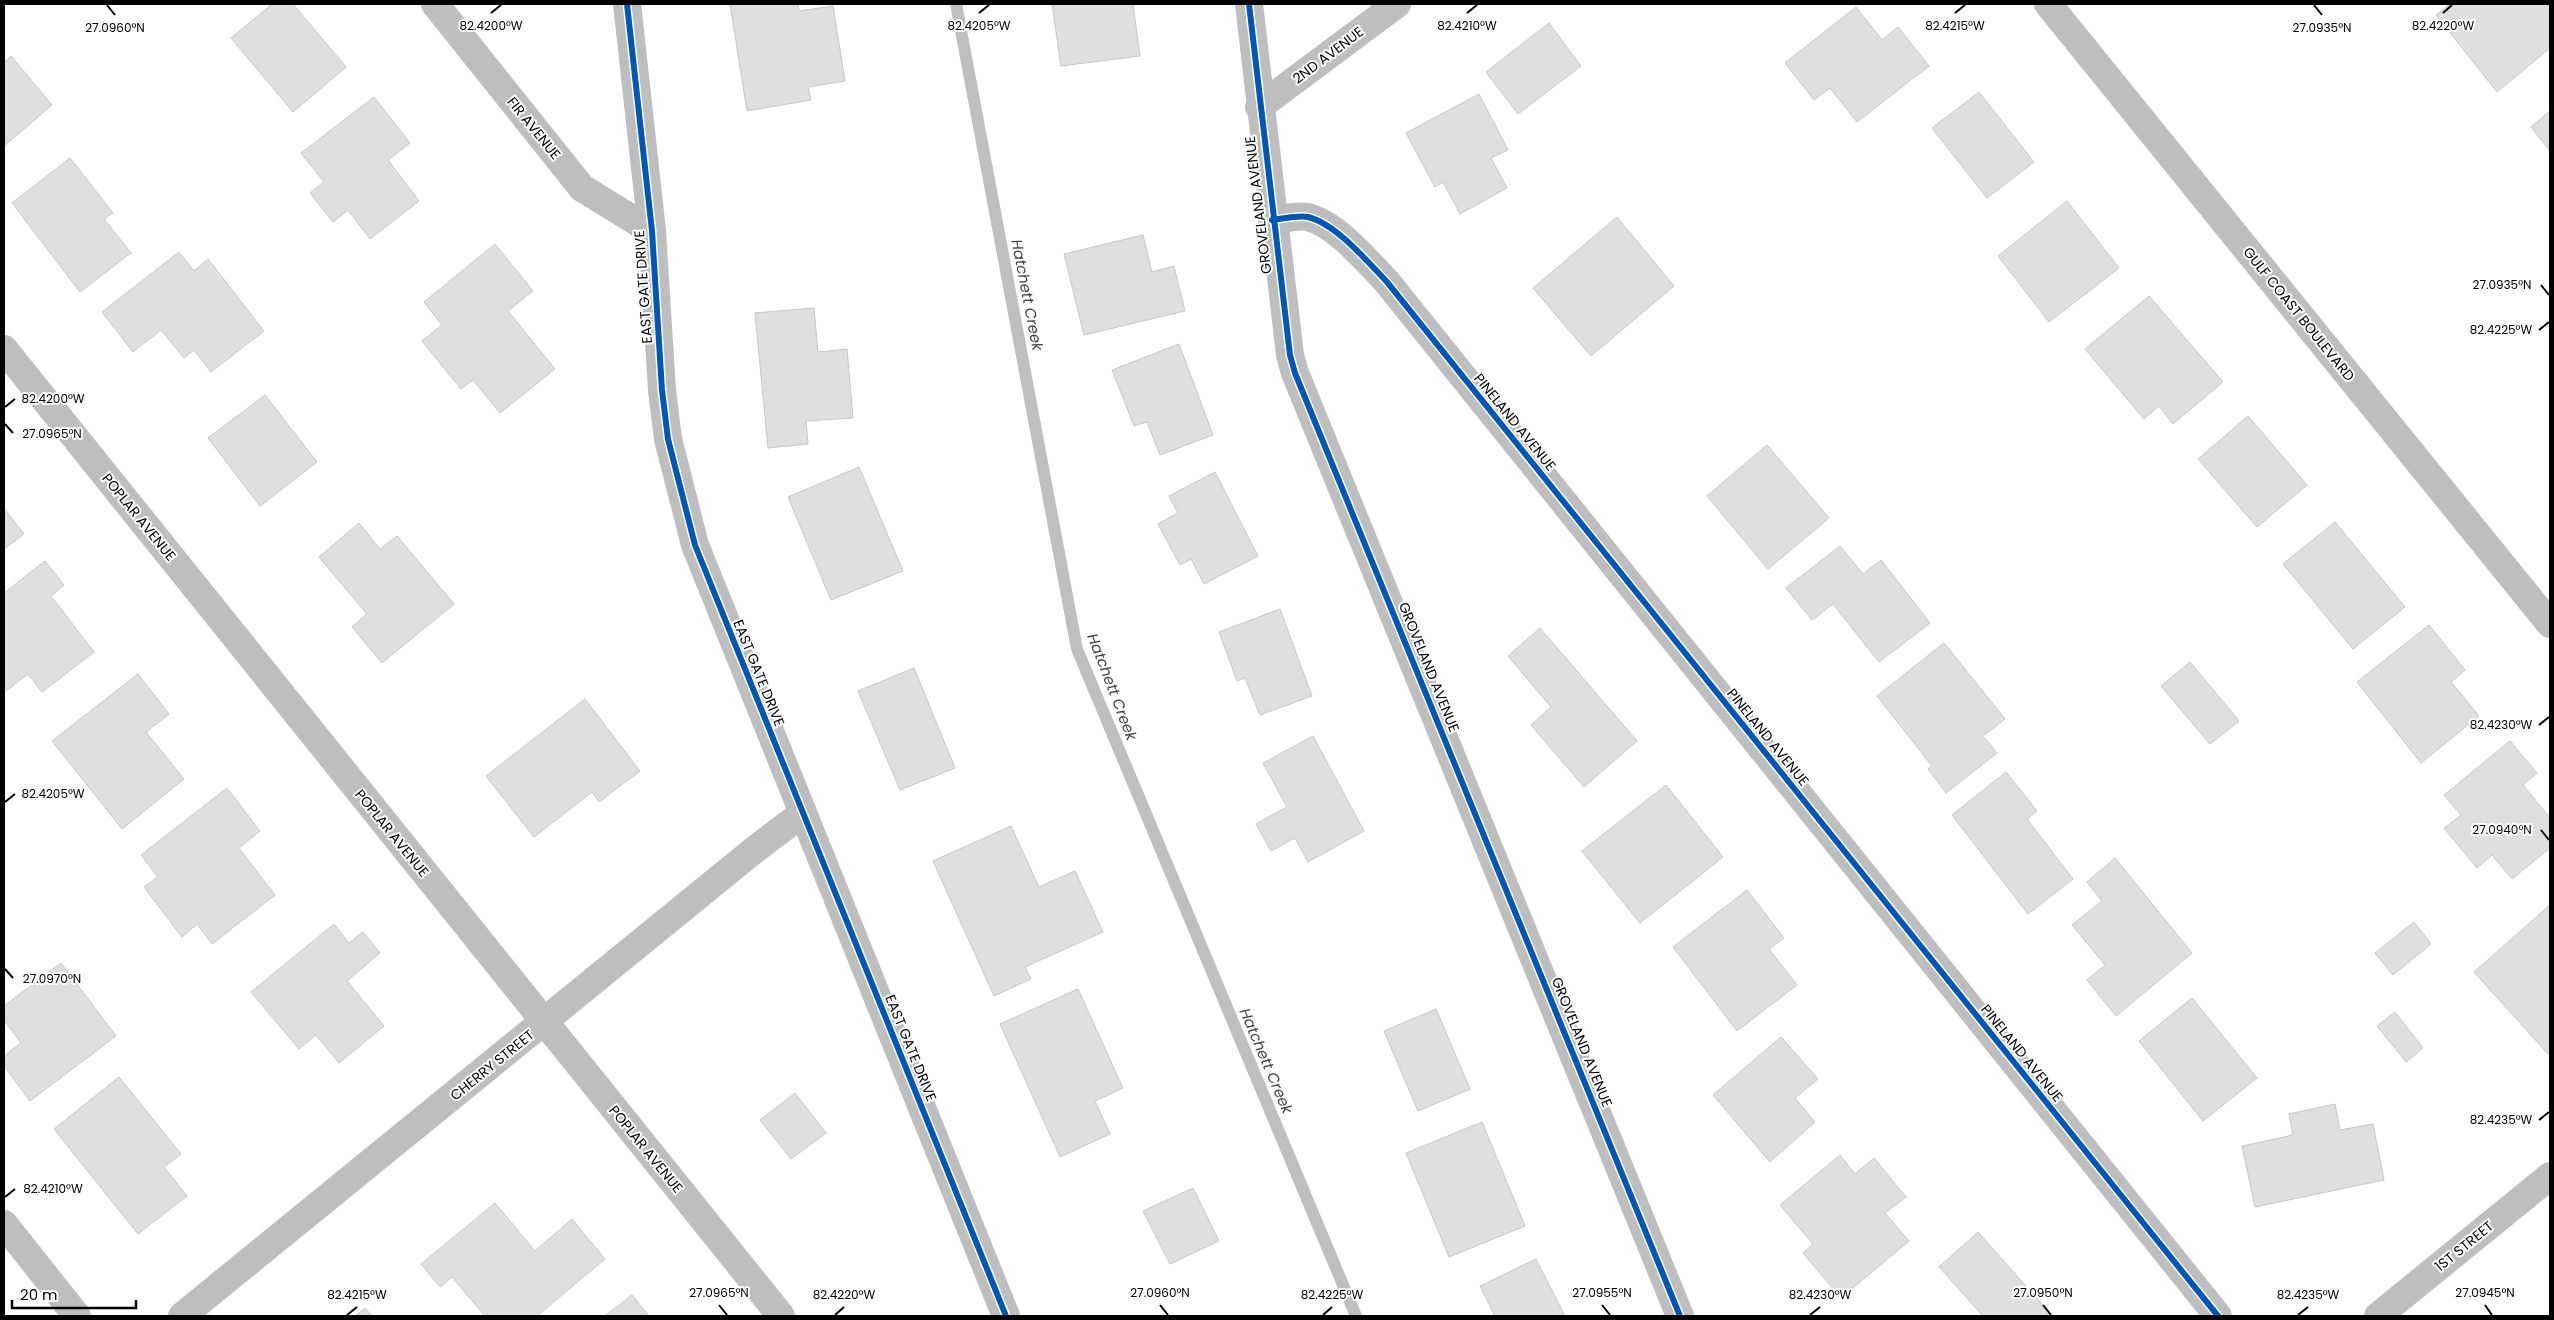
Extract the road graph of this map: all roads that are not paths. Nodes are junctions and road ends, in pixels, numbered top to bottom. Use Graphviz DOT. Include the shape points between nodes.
graph roads {
  1 [pos="435,4"];
  2 [pos="627,4"];
  3 [pos="1249,4"];
  4 [pos="1398,4"];
  5 [pos="2048,4"];
  6 [pos="1259,107"];
  7 [pos="1272,220"];
  8 [pos="652,231"];
  9 [pos="4,349"];
  10 [pos="2550,624"];
  11 [pos="802,813"];
  12 [pos="544,1023"];
  13 [pos="2550,1176"];
  14 [pos="4,1224"];
  15 [pos="77,1316"];
  16 [pos="182,1316"];
  17 [pos="781,1316"];
  18 [pos="1006,1316"];
  19 [pos="1680,1316"];
  20 [pos="2218,1316"];
  21 [pos="2378,1316"];
  1 -- 8 [label="street, FIR AVENUE" via="582,188"];
  2 -- 8 [label="street, EAST GATE DRIVE"];
  3 -- 6 [label="street, GROVELAND AVENUE"];
  4 -- 6 [label="street, 2ND AVENUE"];
  5 -- 10 [label="street, GULF COAST BOULEVARD"];
  6 -- 7 [label="street, GROVELAND AVENUE"];
  7 -- 19 [label="street, GROVELAND AVENUE" via="1295,373"];
  7 -- 20 [label="street, PINELAND AVENUE" via="1296,216 1320,223 1342,238 1386,282"];
  8 -- 11 [label="street, EAST GATE DRIVE" via="662,390 668,439 680,490 695,546"];
  9 -- 12 [label="street, POPLAR AVENUE"];
  11 -- 12 [label="street, CHERRY STREET"];
  11 -- 18 [label="street, EAST GATE DRIVE"];
  12 -- 16 [label="street, CHERRY STREET"];
  12 -- 17 [label="street, POPLAR AVENUE"];
  13 -- 21 [label="street, 1ST STREET"];
  14 -- 15 [label="street"];
}
